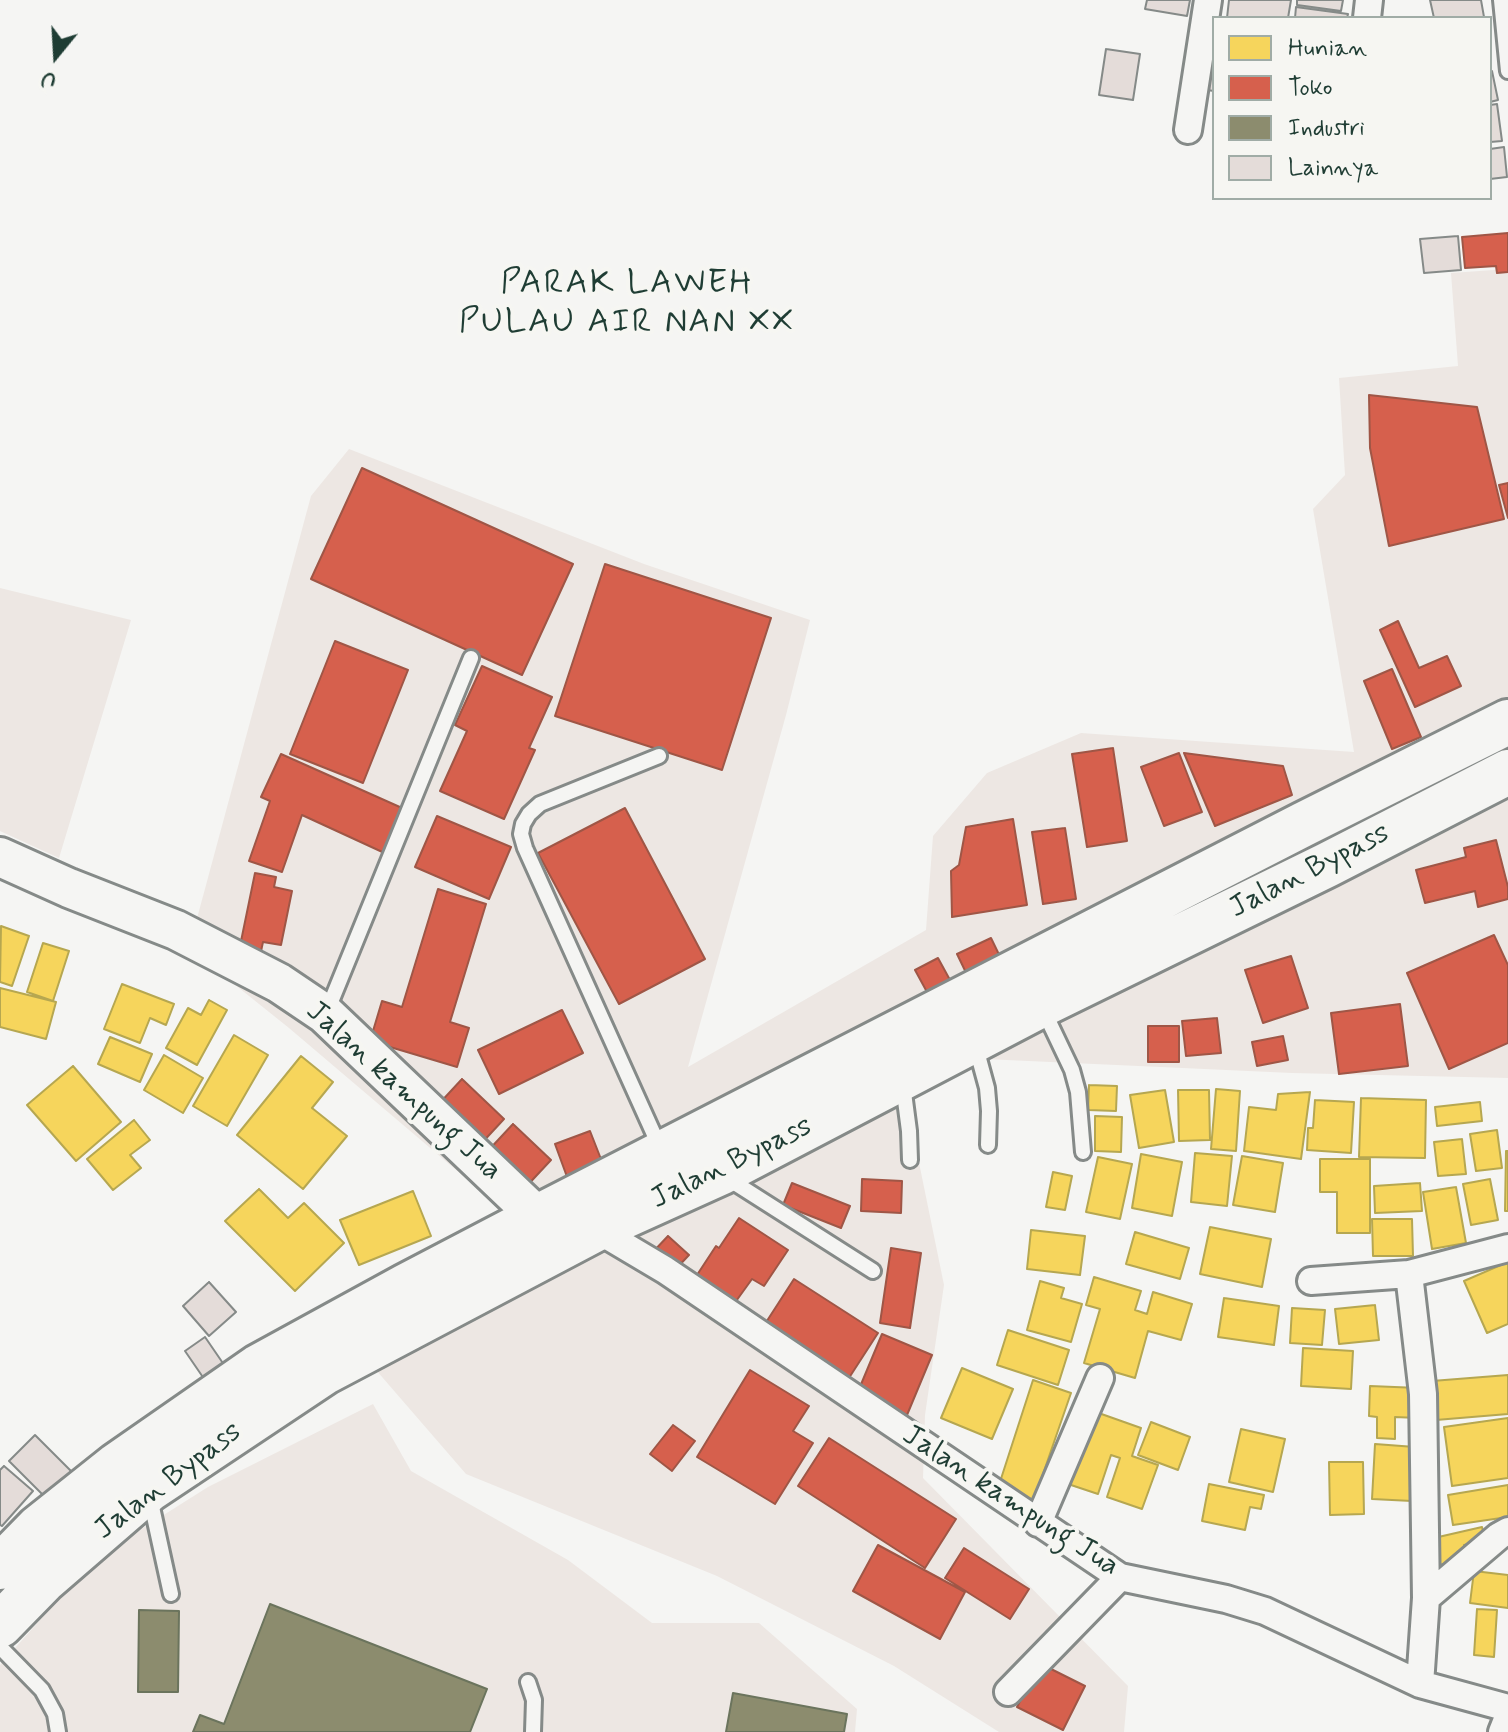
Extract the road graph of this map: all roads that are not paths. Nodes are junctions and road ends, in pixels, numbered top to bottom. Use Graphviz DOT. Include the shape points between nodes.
graph roads {
  1 [pos="1208,0"];
  2 [pos="1501,0"];
  3 [pos="1508,71"];
  4 [pos="1188,130"];
  5 [pos="471,658"];
  6 [pos="1508,722"];
  7 [pos="659,756"];
  8 [pos="1508,772"];
  9 [pos="1304,824"];
  10 [pos="0,857"];
  11 [pos="1327,865"];
  12 [pos="1041,1005"];
  13 [pos="325,1014"];
  14 [pos="973,1040"];
  15 [pos="901,1077"];
  16 [pos="988,1145"];
  17 [pos="1083,1152"];
  18 [pos="663,1154"];
  19 [pos="910,1160"];
  20 [pos="720,1173"];
  21 [pos="538,1217"];
  22 [pos="596,1229"];
  23 [pos="1508,1248"];
  24 [pos="873,1271"];
  25 [pos="1409,1274"];
  26 [pos="1311,1281"];
  27 [pos="1100,1378"];
  28 [pos="148,1490"];
  29 [pos="1038,1523"];
  30 [pos="1508,1531"];
  31 [pos="0,1567"];
  32 [pos="1120,1577"];
  33 [pos="171,1594"];
  34 [pos="1426,1598"];
  35 [pos="0,1625"];
  36 [pos="0,1647"];
  37 [pos="528,1682"];
  38 [pos="1420,1684"];
  39 [pos="1008,1692"];
  40 [pos="1508,1708"];
  41 [pos="1508,1717"];
  42 [pos="58,1732"];
  43 [pos="533,1732"];
  44 [pos="1502,1732"];
  1 -- 4 [label="street"];
  2 -- 3 [label="lane"];
  5 -- 13 [label="lane"];
  6 -- 9 [label="highway, Jalan Bypass"];
  7 -- 18 [label="lane" via="540,804 521,834"];
  8 -- 11 [label="highway, Jalan Bypass"];
  9 -- 11 [label="highway"];
  9 -- 18 [label="highway, Jalan Bypass"];
  10 -- 13 [label="street, Jalan kampung Jua" via="176,930 279,983"];
  11 -- 12 [label="highway, Jalan Bypass"];
  12 -- 14 [label="highway, Jalan Bypass"];
  12 -- 17 [label="lane" via="1072,1070"];
  13 -- 21 [label="street, Jalan kampung Jua"];
  14 -- 15 [label="highway, Jalan Bypass"];
  14 -- 16 [label="lane" via="987,1088"];
  15 -- 19 [label="lane"];
  15 -- 20 [label="highway, Jalan Bypass"];
  18 -- 21 [label="highway, Jalan Bypass"];
  20 -- 22 [label="highway, Jalan Bypass"];
  20 -- 24 [label="lane"];
  21 -- 31 [label="highway, Jalan Bypass" via="258,1367 117,1465 38,1528"];
  22 -- 28 [label="highway, Jalan Bypass" via="325,1372"];
  22 -- 29 [label="street, Jalan kampung Jua" via="665,1270"];
  23 -- 25 [label="street"];
  25 -- 26 [label="street"];
  25 -- 34 [label="street" via="1423,1394"];
  27 -- 29 [label="street"];
  28 -- 33 [label="lane"];
  28 -- 35 [label="highway, Jalan Bypass"];
  29 -- 32 [label="street, Jalan kampung Jua"];
  30 -- 34 [label="street"];
  32 -- 38 [label="street, Jalan kampung Jua" via="1265,1611"];
  32 -- 39 [label="street"];
  34 -- 38 [label="street"];
  36 -- 42 [label="lane" via="42,1690"];
  37 -- 43 [label="lane" via="534,1700"];
  38 -- 40 [label="street, Jalan kampung Jua"];
  41 -- 44 [label="street"];
}
